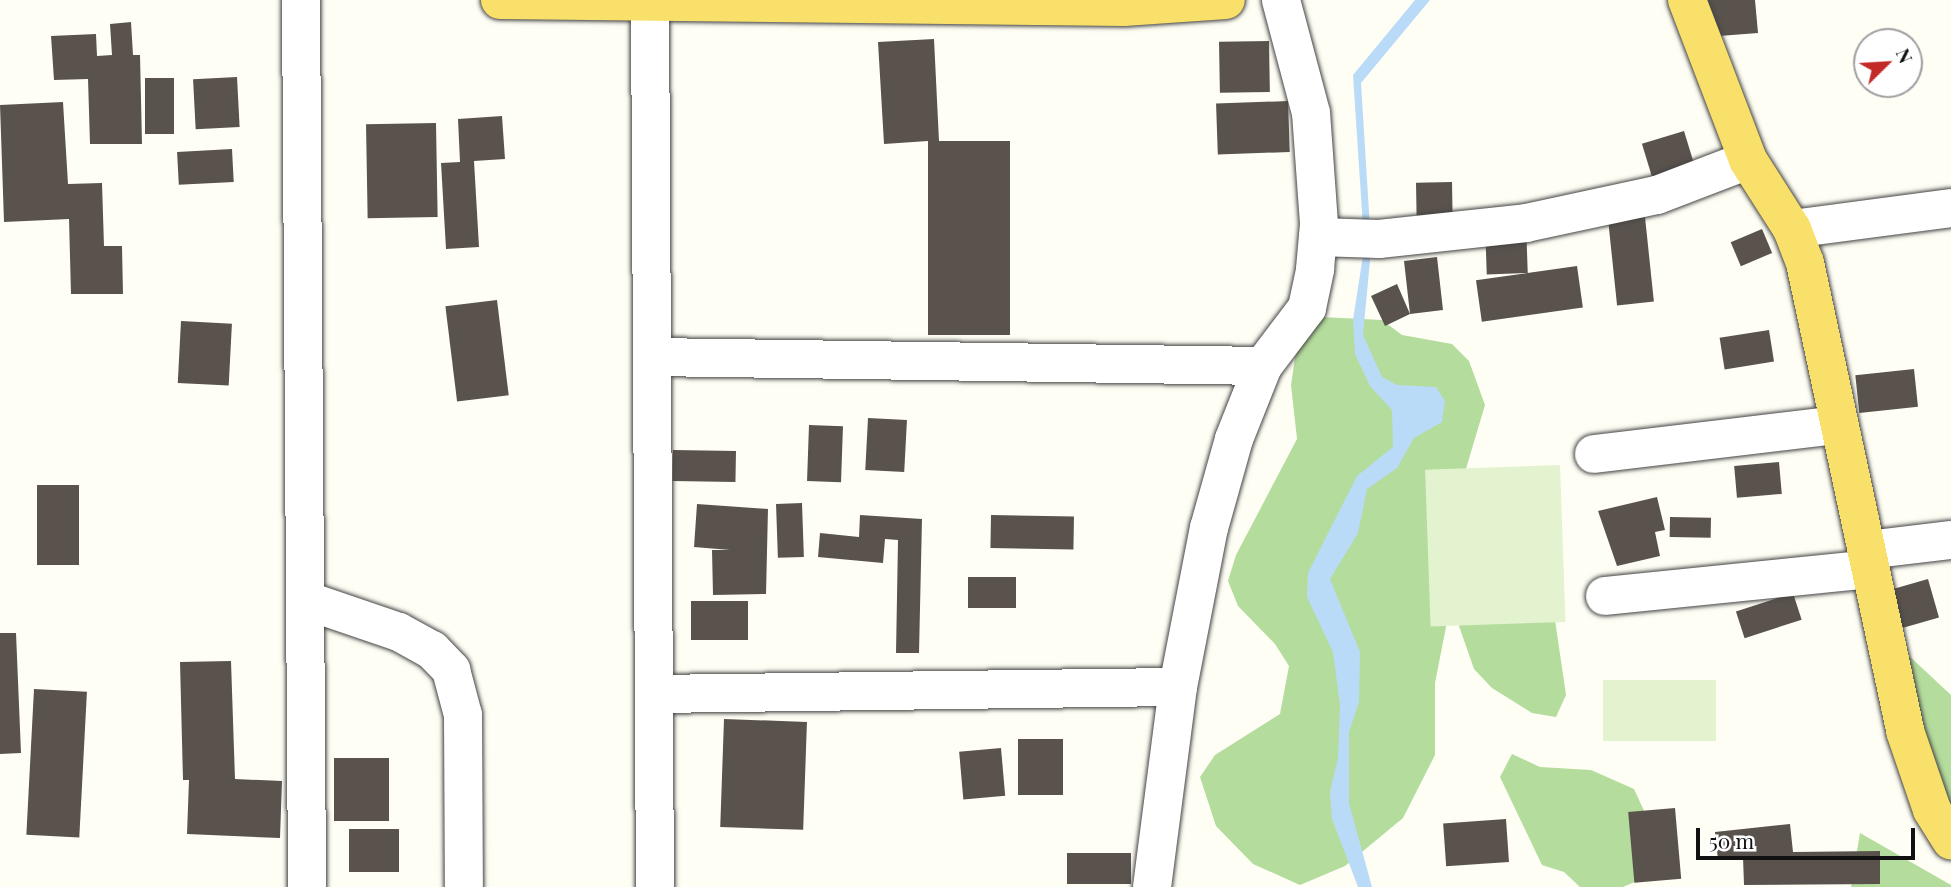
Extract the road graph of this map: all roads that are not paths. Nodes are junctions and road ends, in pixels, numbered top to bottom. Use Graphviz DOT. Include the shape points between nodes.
graph roads {
  1 [pos="301,0"];
  2 [pos="500,0"];
  3 [pos="1226,0"];
  4 [pos="1281,0"];
  5 [pos="1687,0"];
  6 [pos="650,2"];
  7 [pos="1748,160"];
  8 [pos="1951,208"];
  9 [pos="1792,229"];
  10 [pos="1350,239"];
  11 [pos="652,357"];
  12 [pos="1263,366"];
  13 [pos="1839,425"];
  14 [pos="1594,454"];
  15 [pos="1951,540"];
  16 [pos="1869,560"];
  17 [pos="1605,596"];
  18 [pos="305,600"];
  19 [pos="1178,687"];
  20 [pos="654,694"];
  21 [pos="1951,841"];
  22 [pos="307,887"];
  23 [pos="464,887"];
  24 [pos="655,887"];
  25 [pos="1152,887"];
  1 -- 18 [label="street"];
  2 -- 6 [label="main road"];
  3 -- 6 [label="main road" via="1147,7"];
  4 -- 10 [label="street"];
  5 -- 7 [label="main road"];
  6 -- 11 [label="street"];
  7 -- 9 [label="main road"];
  7 -- 10 [label="street" via="1657,195 1539,220"];
  8 -- 9 [label="street"];
  9 -- 13 [label="main road" via="1805,263"];
  10 -- 12 [label="street" via="1307,308"];
  11 -- 12 [label="street"];
  11 -- 20 [label="street"];
  12 -- 19 [label="street" via="1234,439 1209,528"];
  13 -- 14 [label="street"];
  13 -- 16 [label="main road"];
  15 -- 16 [label="street"];
  16 -- 17 [label="street"];
  16 -- 21 [label="main road" via="1905,731 1932,810"];
  18 -- 22 [label="street"];
  18 -- 23 [label="street" via="399,632 432,650 451,670 463,715"];
  19 -- 20 [label="street"];
  19 -- 25 [label="street"];
  20 -- 24 [label="street"];
}
